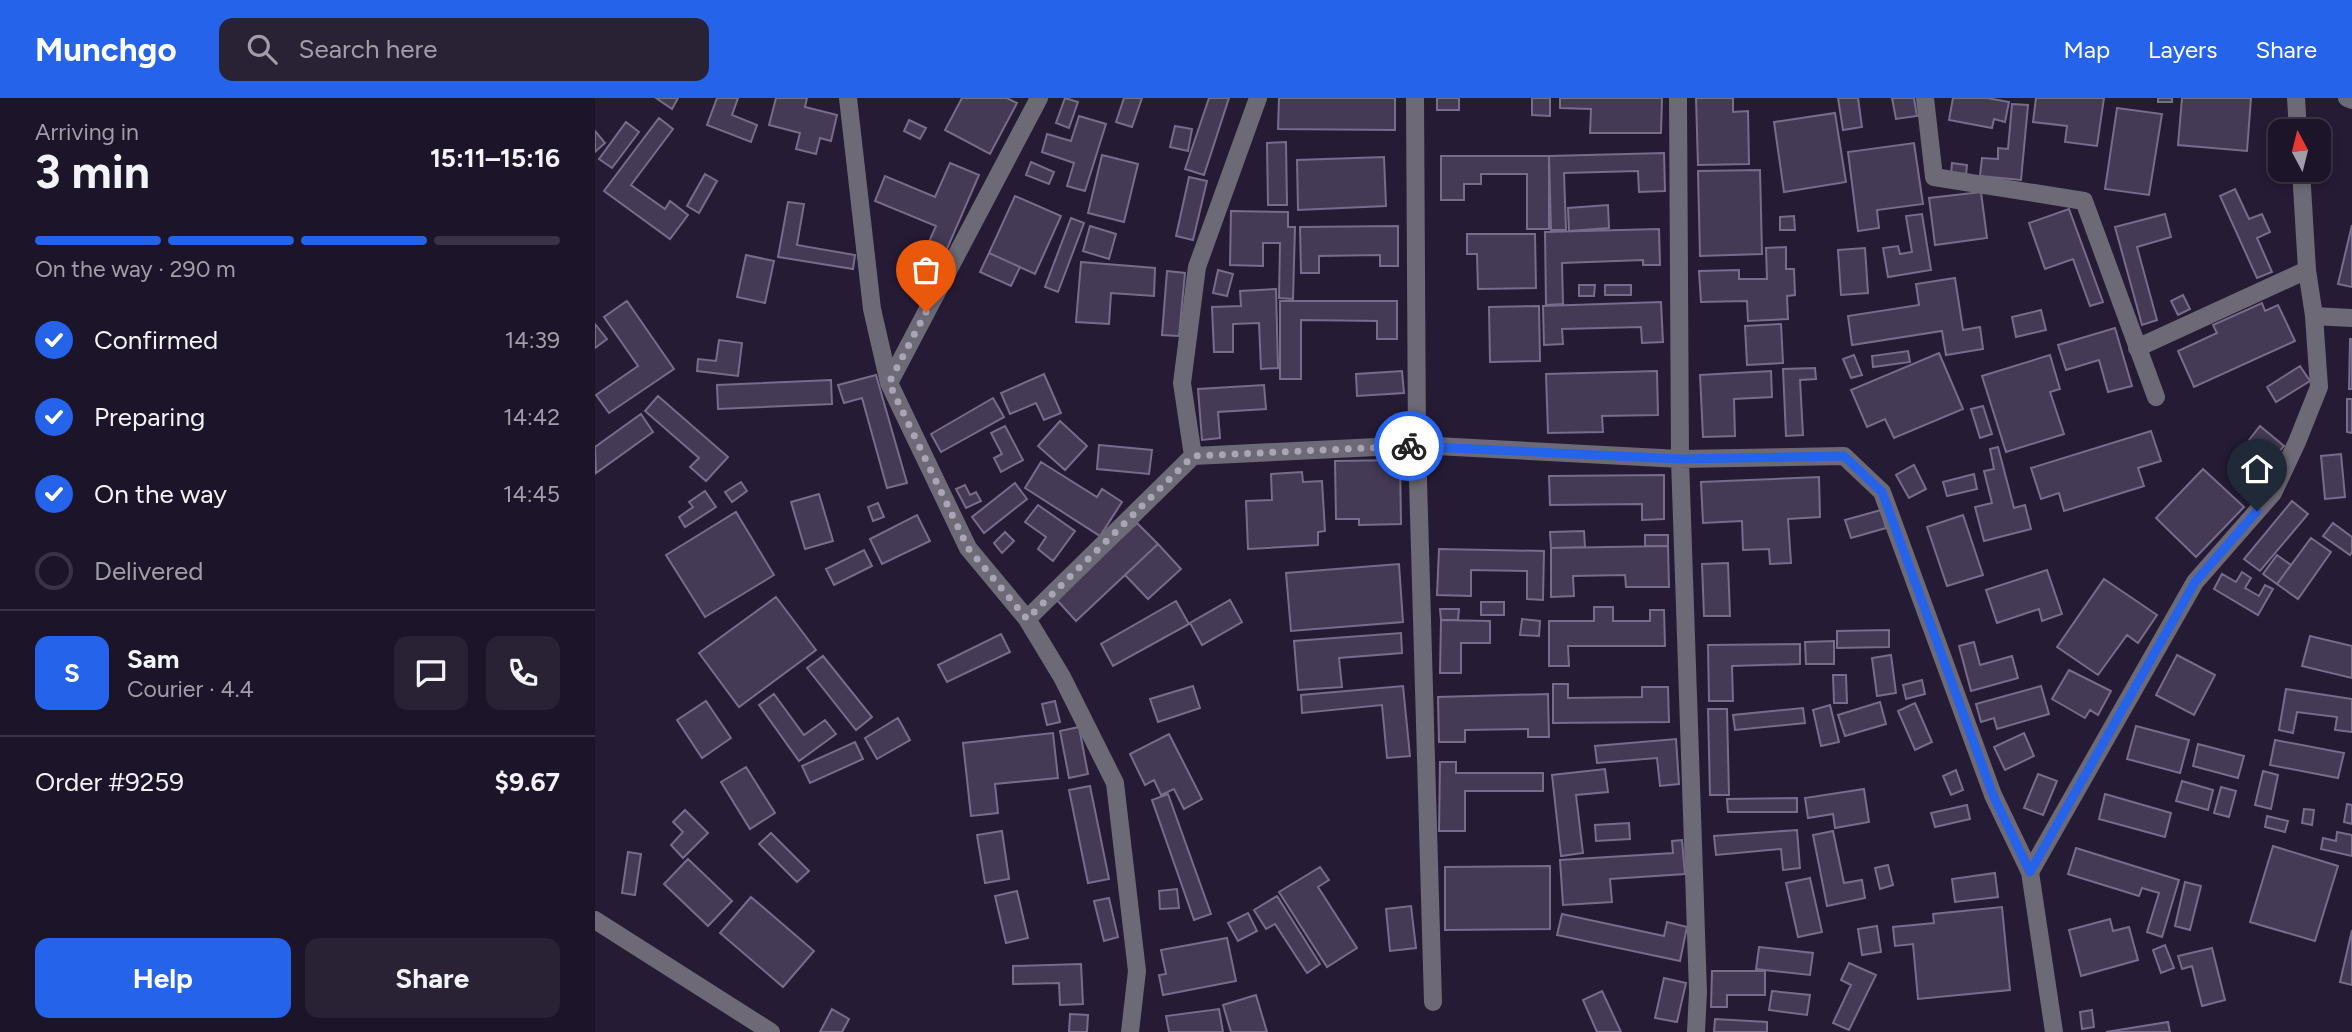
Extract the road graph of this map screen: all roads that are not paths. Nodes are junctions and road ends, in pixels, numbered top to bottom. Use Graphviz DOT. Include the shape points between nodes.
graph roads {
  1 [pos="848,98"];
  2 [pos="1039,98"];
  3 [pos="1258,98"];
  4 [pos="1415,98"];
  5 [pos="1678,98"];
  6 [pos="1925,98"];
  7 [pos="2296,98"];
  8 [pos="2297,119"];
  9 [pos="2302,182"];
  10 [pos="2307,270"];
  11 [pos="2314,316"];
  12 [pos="2352,318"];
  13 [pos="2137,348"];
  14 [pos="889,383"];
  15 [pos="2156,397"];
  16 [pos="1417,445"];
  17 [pos="1193,456"];
  18 [pos="1680,459"];
  19 [pos="1027,619"];
  20 [pos="2030,872"];
  21 [pos="595,920"];
  22 [pos="1433,1002"];
  23 [pos="771,1032"];
  24 [pos="1129,1032"];
  25 [pos="1696,1032"];
  26 [pos="2054,1032"];
  1 -- 14 [label="street" via="872,309"];
  2 -- 14 [label="street"];
  3 -- 17 [label="street" via="1197,267 1182,383"];
  4 -- 16 [label="street"];
  5 -- 18 [label="street"];
  6 -- 13 [label="street" via="1934,177 2084,201"];
  7 -- 8 [label="street"];
  9 -- 10 [label="street"];
  10 -- 11 [label="street"];
  10 -- 13 [label="street"];
  11 -- 12 [label="street"];
  11 -- 20 [label="street" via="2319,387 2273,493 2195,582"];
  13 -- 15 [label="street"];
  14 -- 19 [label="street" via="968,548"];
  16 -- 17 [label="street"];
  16 -- 18 [label="street"];
  16 -- 22 [label="street"];
  17 -- 19 [label="street"];
  18 -- 20 [label="street" via="1844,456 1882,492 1993,795"];
  18 -- 25 [label="street"];
  19 -- 24 [label="street" via="1115,783 1137,971"];
  20 -- 26 [label="street"];
  21 -- 23 [label="street"];
}
